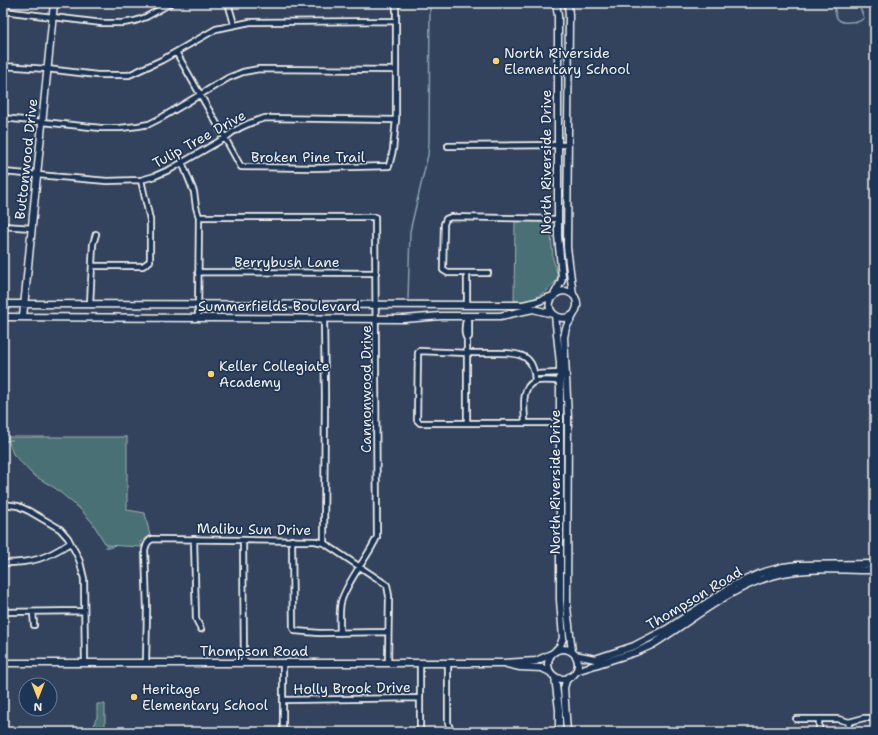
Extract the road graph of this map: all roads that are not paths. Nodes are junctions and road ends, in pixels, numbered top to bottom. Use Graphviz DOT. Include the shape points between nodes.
graph roads {
  1 [pos="54,3"];
  2 [pos="171,3"];
  3 [pos="228,3"];
  4 [pos="396,3"];
  5 [pos="556,3"];
  6 [pos="568,3"];
  7 [pos="3,11"];
  8 [pos="52,16"];
  9 [pos="396,21"];
  10 [pos="234,24"];
  11 [pos="176,52"];
  12 [pos="3,66"];
  13 [pos="47,69"];
  14 [pos="396,70"];
  15 [pos="201,95"];
  16 [pos="3,118"];
  17 [pos="396,120"];
  18 [pos="42,122"];
  19 [pos="226,138"];
  20 [pos="558,145"];
  21 [pos="568,145"];
  22 [pos="448,146"];
  23 [pos="182,162"];
  24 [pos="3,172"];
  25 [pos="37,174"];
  26 [pos="140,180"];
  27 [pos="199,217"];
  28 [pos="558,220"];
  29 [pos="3,226"];
  30 [pos="32,228"];
  31 [pos="96,234"];
  32 [pos="92,266"];
  33 [pos="198,272"];
  34 [pos="376,273"];
  35 [pos="468,273"];
  36 [pos="488,273"];
  37 [pos="554,295"];
  38 [pos="573,295"];
  39 [pos="3,304"];
  40 [pos="24,304"];
  41 [pos="90,304"];
  42 [pos="198,305"];
  43 [pos="376,305"];
  44 [pos="467,305"];
  45 [pos="554,314"];
  46 [pos="574,314"];
  47 [pos="467,316"];
  48 [pos="3,317"];
  49 [pos="23,317"];
  50 [pos="198,318"];
  51 [pos="324,318"];
  52 [pos="376,318"];
  53 [pos="467,353"];
  54 [pos="535,374"];
  55 [pos="560,374"];
  56 [pos="535,381"];
  57 [pos="560,381"];
  58 [pos="467,423"];
  59 [pos="525,423"];
  60 [pos="560,423"];
  61 [pos="3,504"];
  62 [pos="560,514"];
  63 [pos="567,515"];
  64 [pos="194,539"];
  65 [pos="243,540"];
  66 [pos="292,540"];
  67 [pos="324,542"];
  68 [pos="70,543"];
  69 [pos="3,563"];
  70 [pos="875,564"];
  71 [pos="361,566"];
  72 [pos="806,567"];
  73 [pos="875,570"];
  74 [pos="84,611"];
  75 [pos="3,612"];
  76 [pos="33,612"];
  77 [pos="34,625"];
  78 [pos="201,629"];
  79 [pos="340,632"];
  80 [pos="388,632"];
  81 [pos="635,649"];
  82 [pos="554,652"];
  83 [pos="574,654"];
  84 [pos="3,663"];
  85 [pos="85,663"];
  86 [pos="146,663"];
  87 [pos="244,663"];
  88 [pos="283,663"];
  89 [pos="388,663"];
  90 [pos="420,663"];
  91 [pos="448,663"];
  92 [pos="504,663"];
  93 [pos="576,671"];
  94 [pos="550,672"];
  95 [pos="555,677"];
  96 [pos="569,678"];
  97 [pos="420,698"];
  98 [pos="284,700"];
  99 [pos="875,718"];
  100 [pos="796,719"];
  101 [pos="819,719"];
  102 [pos="849,722"];
  103 [pos="283,732"];
  104 [pos="420,732"];
  105 [pos="451,732"];
  106 [pos="559,732"];
  107 [pos="567,732"];
  108 [pos="819,732"];
  109 [pos="848,732"];
  1 -- 8 [label="street, Buttonwood Drive"];
  2 -- 8 [label="street" via="146,17 123,23 102,23"];
  3 -- 10 [label="street"];
  4 -- 9 [label="street"];
  5 -- 20 [label="street, North Riverside Drive"];
  6 -- 21 [label="street, North Riverside Drive"];
  7 -- 8 [label="street"];
  8 -- 13 [label="street, Buttonwood Drive"];
  9 -- 10 [label="street"];
  9 -- 14 [label="street"];
  10 -- 11 [label="street" via="216,29"];
  11 -- 13 [label="street" via="129,75 97,75"];
  11 -- 15 [label="street, Broken Pine Trail"];
  12 -- 13 [label="street"];
  13 -- 18 [label="street, Buttonwood Drive"];
  14 -- 15 [label="street" via="259,69 228,78"];
  14 -- 17 [label="street"];
  15 -- 18 [label="street" via="149,124 138,126 101,128"];
  15 -- 19 [label="street, Broken Pine Trail"];
  16 -- 18 [label="street"];
  17 -- 19 [label="street, Tulip Tree Drive" via="265,118 230,133"];
  17 -- 19 [label="street, Broken Pine Trail" via="389,166 240,168"];
  18 -- 25 [label="street, Buttonwood Drive"];
  19 -- 23 [label="street, Tulip Tree Drive"];
  20 -- 21 [label="street"];
  20 -- 22 [label="street"];
  20 -- 28 [label="street, North Riverside Drive"];
  21 -- 38 [label="street, North Riverside Drive" via="567,247"];
  23 -- 26 [label="street, Tulip Tree Drive" via="166,172"];
  23 -- 27 [label="street" via="194,192"];
  24 -- 25 [label="street, Tulip Tree Drive"];
  25 -- 26 [label="street, Tulip Tree Drive" via="107,181"];
  25 -- 30 [label="street, Buttonwood Drive"];
  26 -- 32 [label="street" via="150,220 150,261 143,266"];
  27 -- 33 [label="street"];
  27 -- 34 [label="street, Cannonwood Drive" via="376,217"];
  28 -- 35 [label="street" via="448,217 444,221 443,270 448,273"];
  28 -- 37 [label="street, North Riverside Drive" via="562,282"];
  29 -- 30 [label="street"];
  30 -- 40 [label="street, Buttonwood Drive"];
  31 -- 32 [label="street"];
  32 -- 41 [label="street"];
  33 -- 34 [label="street, Berrybush Lane"];
  33 -- 42 [label="street"];
  34 -- 43 [label="street, Cannonwood Drive"];
  35 -- 36 [label="street"];
  35 -- 44 [label="street"];
  37 -- 38 [label="street" via="566,291"];
  37 -- 44 [label="street, Summerfields Boulevard" via="523,305"];
  37 -- 45 [label="street, North Riverside Drive" via="550,303"];
  38 -- 46 [label="street, North Riverside Drive" via="577,302"];
  39 -- 40 [label="street, Summerfields Boulevard"];
  40 -- 41 [label="street, Summerfields Boulevard"];
  40 -- 49 [label="street, Buttonwood Drive"];
  41 -- 42 [label="street, Summerfields Boulevard"];
  42 -- 43 [label="street, Summerfields Boulevard"];
  42 -- 50 [label="street"];
  43 -- 44 [label="street, Summerfields Boulevard"];
  43 -- 52 [label="street, Cannonwood Drive"];
  44 -- 47 [label="street"];
  45 -- 46 [label="street" via="558,318 567,318"];
  45 -- 47 [label="street, Summerfields Boulevard" via="533,310 500,316"];
  45 -- 55 [label="street, North Riverside Drive"];
  46 -- 63 [label="street, North Riverside Drive" via="566,326 564,337"];
  47 -- 52 [label="street, Summerfields Boulevard"];
  47 -- 53 [label="street"];
  48 -- 49 [label="street, Summerfields Boulevard"];
  49 -- 50 [label="street, Summerfields Boulevard"];
  50 -- 51 [label="street, Summerfields Boulevard"];
  51 -- 52 [label="street, Summerfields Boulevard"];
  51 -- 67 [label="street"];
  52 -- 71 [label="street, Cannonwood Drive" via="376,537"];
  53 -- 54 [label="street" via="517,353 529,360"];
  53 -- 58 [label="street"];
  53 -- 58 [label="street" via="419,351 416,417 420,423"];
  54 -- 55 [label="street"];
  54 -- 56 [label="street"];
  55 -- 57 [label="street, North Riverside Drive"];
  56 -- 57 [label="street"];
  56 -- 59 [label="street" via="526,390 524,397"];
  57 -- 60 [label="street, North Riverside Drive"];
  58 -- 59 [label="street"];
  59 -- 60 [label="street"];
  60 -- 62 [label="street, North Riverside Drive"];
  61 -- 68 [label="street" via="29,510 60,530"];
  62 -- 63 [label="street"];
  62 -- 82 [label="street, North Riverside Drive" via="560,608 563,638"];
  63 -- 83 [label="street, North Riverside Drive" via="567,608"];
  64 -- 65 [label="street, Malibu Sun Drive"];
  64 -- 78 [label="street" via="196,619"];
  64 -- 86 [label="street, Malibu Sun Drive" via="153,539 146,545"];
  65 -- 66 [label="street, Malibu Sun Drive"];
  65 -- 87 [label="street"];
  66 -- 67 [label="street, Malibu Sun Drive"];
  66 -- 79 [label="street" via="293,628 301,632"];
  67 -- 71 [label="street, Malibu Sun Drive"];
  68 -- 69 [label="street" via="44,558 28,562"];
  68 -- 74 [label="street" via="82,571"];
  70 -- 72 [label="street, Thompson Road"];
  71 -- 79 [label="street, Cannonwood Drive" via="345,590 341,604"];
  71 -- 80 [label="street, Malibu Sun Drive" via="387,585"];
  72 -- 73 [label="street, Thompson Road"];
  72 -- 81 [label="street, Thompson Road" via="730,590 670,634"];
  74 -- 76 [label="street"];
  74 -- 85 [label="street"];
  75 -- 76 [label="street"];
  76 -- 77 [label="street"];
  79 -- 80 [label="street"];
  80 -- 89 [label="street, Malibu Sun Drive"];
  81 -- 83 [label="street, Thompson Road" via="595,659"];
  81 -- 93 [label="street, Thompson Road"];
  82 -- 83 [label="street" via="564,649"];
  82 -- 92 [label="street, Thompson Road" via="536,660"];
  82 -- 94 [label="street, North Riverside Drive" via="548,663"];
  83 -- 93 [label="street, North Riverside Drive" via="578,665"];
  84 -- 85 [label="street, Thompson Road"];
  85 -- 86 [label="street, Thompson Road"];
  86 -- 87 [label="street, Thompson Road"];
  87 -- 88 [label="street, Thompson Road"];
  88 -- 89 [label="street, Thompson Road"];
  88 -- 98 [label="street"];
  89 -- 90 [label="street, Thompson Road"];
  90 -- 91 [label="street, Thompson Road"];
  90 -- 97 [label="street"];
  91 -- 92 [label="street, Thompson Road"];
  91 -- 105 [label="street" via="448,723"];
  92 -- 94 [label="street, Thompson Road" via="520,668 542,668"];
  93 -- 96 [label="street"];
  94 -- 95 [label="street"];
  95 -- 96 [label="street"];
  95 -- 106 [label="street"];
  96 -- 107 [label="street" via="564,688"];
  97 -- 98 [label="street, Holly Brook Drive"];
  97 -- 104 [label="street"];
  98 -- 103 [label="street"];
  99 -- 102 [label="street"];
  100 -- 101 [label="street"];
  101 -- 102 [label="street"];
  101 -- 108 [label="street"];
  102 -- 109 [label="street"];
}
